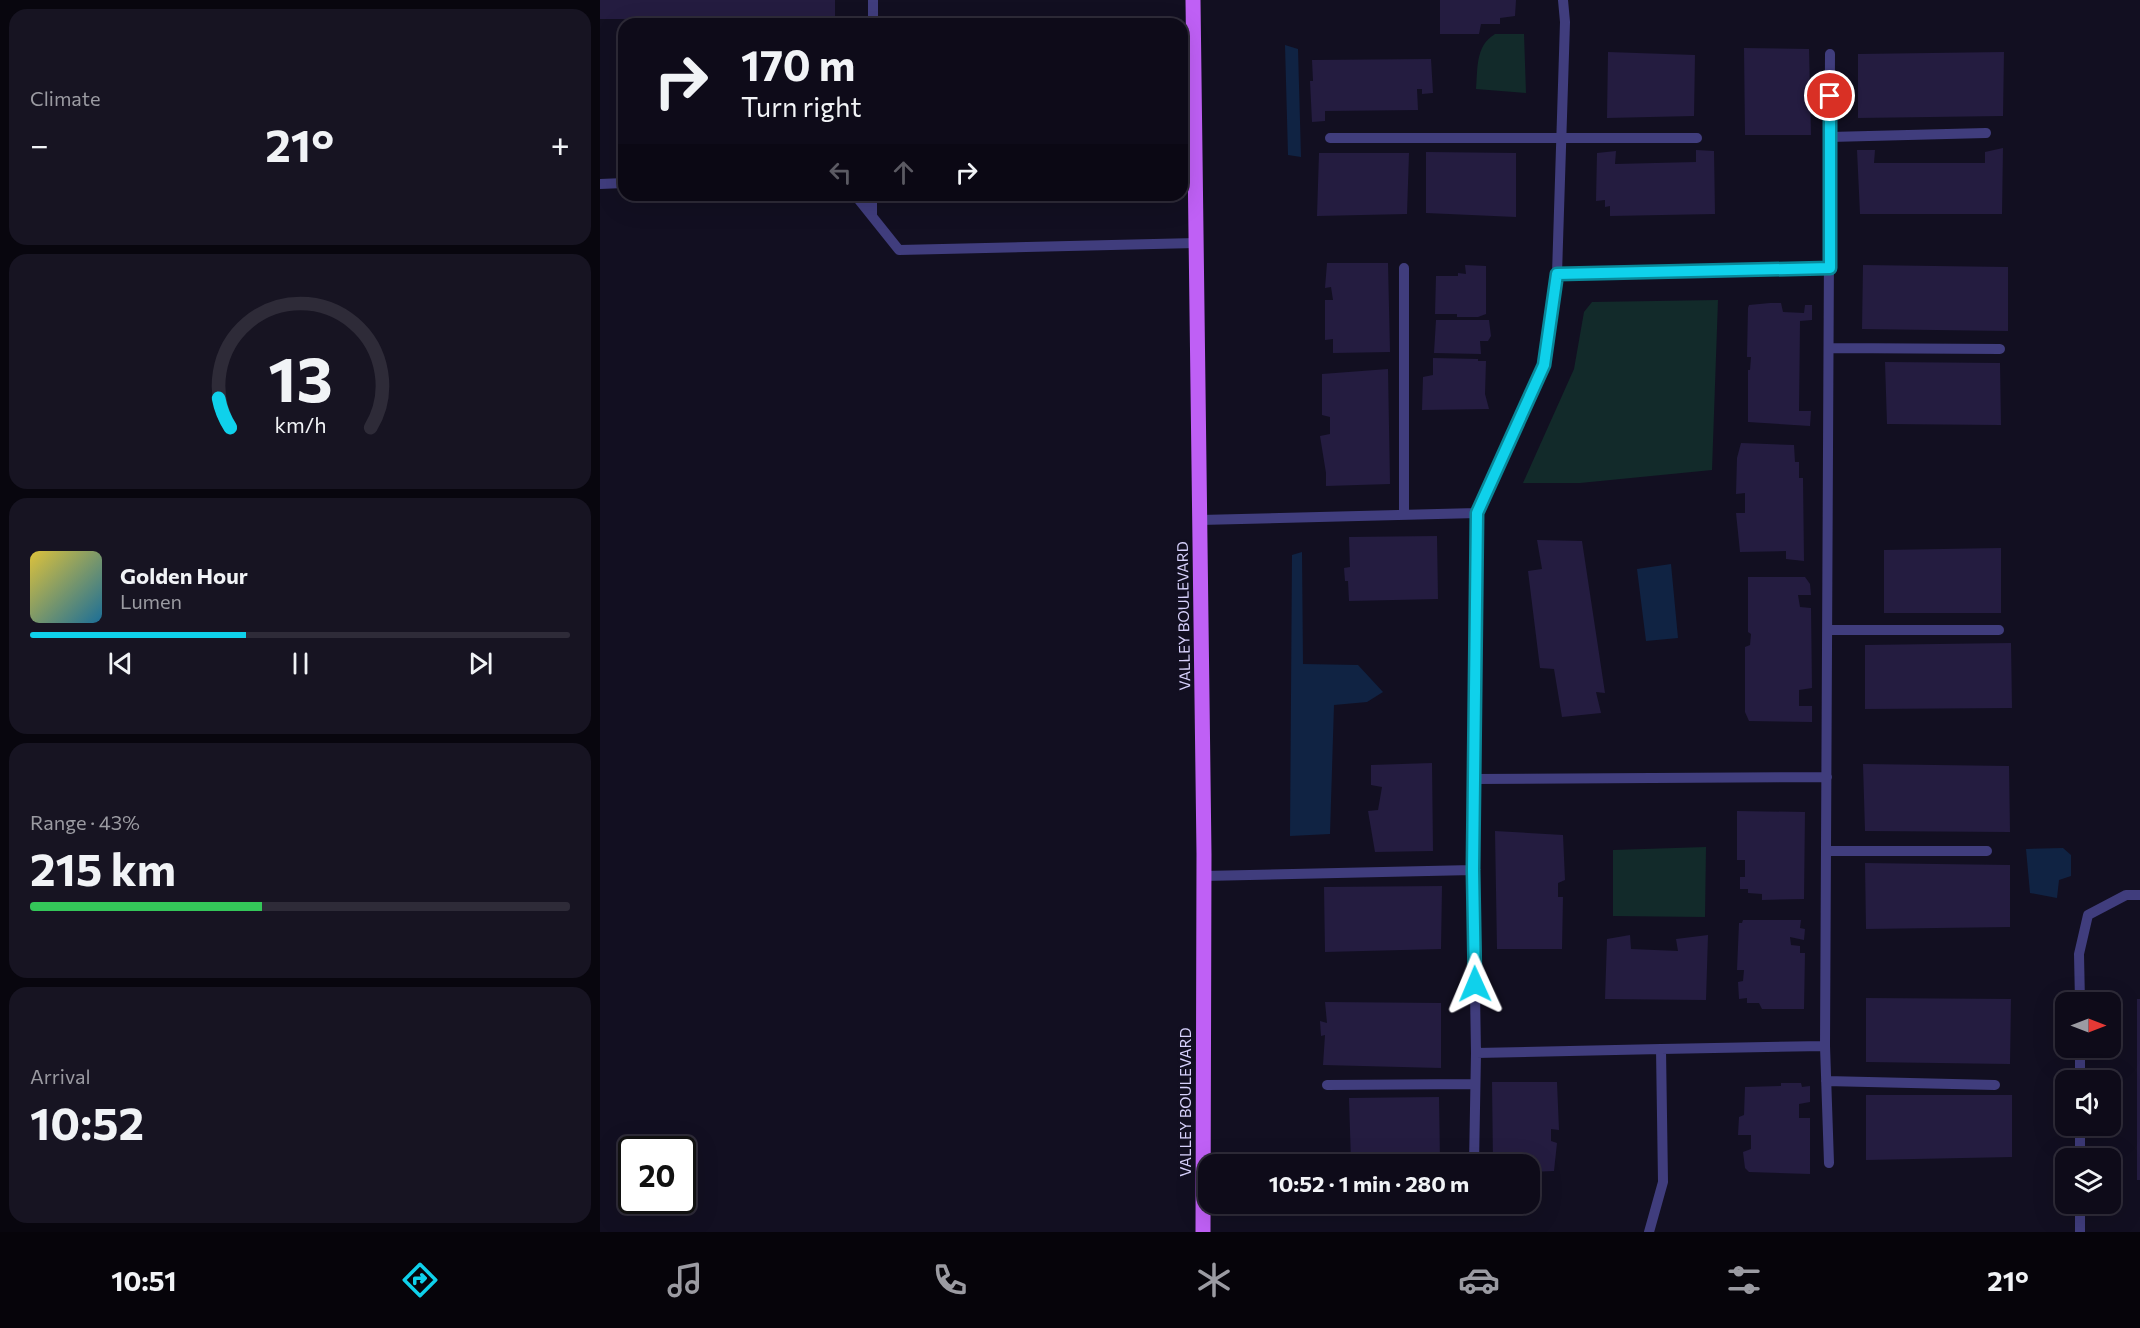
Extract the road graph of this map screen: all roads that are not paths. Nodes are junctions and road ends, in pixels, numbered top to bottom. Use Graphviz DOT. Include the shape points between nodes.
graph roads {
  1 [pos="873,0"];
  2 [pos="1193,0"];
  3 [pos="1563,0"];
  4 [pos="873,18"];
  5 [pos="1830,54"];
  6 [pos="1986,134"];
  7 [pos="1830,137"];
  8 [pos="1330,138"];
  9 [pos="1560,138"];
  10 [pos="1697,138"];
  11 [pos="600,183"];
  12 [pos="618,183"];
  13 [pos="860,201"];
  14 [pos="872,201"];
  15 [pos="872,216"];
  16 [pos="1196,243"];
  17 [pos="1404,268"];
  18 [pos="1830,268"];
  19 [pos="1557,274"];
  20 [pos="1830,348"];
  21 [pos="2000,349"];
  22 [pos="1477,513"];
  23 [pos="1404,515"];
  24 [pos="1200,520"];
  25 [pos="1828,630"];
  26 [pos="1999,630"];
  27 [pos="1827,777"];
  28 [pos="1474,779"];
  29 [pos="1826,851"];
  30 [pos="1987,851"];
  31 [pos="1473,870"];
  32 [pos="1204,876"];
  33 [pos="2140,895"];
  34 [pos="2079,992"];
  35 [pos="1826,1046"];
  36 [pos="1660,1049"];
  37 [pos="1476,1053"];
  38 [pos="1826,1081"];
  39 [pos="1475,1084"];
  40 [pos="1995,1084"];
  41 [pos="1328,1085"];
  42 [pos="1474,1154"];
  43 [pos="1829,1163"];
  44 [pos="2080,1214"];
  45 [pos="1203,1232"];
  46 [pos="1649,1232"];
  47 [pos="2080,1232"];
  1 -- 4 [label="lane"];
  2 -- 16 [label="main road, VALLEY BOULEVARD"];
  3 -- 9 [label="lane"];
  5 -- 7 [label="lane"];
  6 -- 7 [label="lane"];
  7 -- 18 [label="lane"];
  8 -- 9 [label="lane"];
  9 -- 10 [label="lane"];
  9 -- 19 [label="lane"];
  11 -- 12 [label="lane"];
  13 -- 15 [label="lane"];
  14 -- 15 [label="lane"];
  15 -- 16 [label="lane" via="899,250"];
  16 -- 24 [label="main road, VALLEY BOULEVARD"];
  17 -- 23 [label="lane"];
  18 -- 19 [label="lane"];
  18 -- 20 [label="lane"];
  19 -- 22 [label="lane" via="1544,365"];
  20 -- 21 [label="lane"];
  20 -- 25 [label="lane"];
  22 -- 23 [label="lane"];
  22 -- 28 [label="lane"];
  23 -- 24 [label="lane"];
  24 -- 32 [label="main road, VALLEY BOULEVARD"];
  25 -- 26 [label="lane"];
  25 -- 27 [label="lane"];
  27 -- 28 [label="lane"];
  27 -- 29 [label="lane"];
  28 -- 31 [label="lane"];
  29 -- 30 [label="lane"];
  29 -- 35 [label="lane"];
  31 -- 32 [label="lane"];
  31 -- 37 [label="lane"];
  32 -- 45 [label="main road, VALLEY BOULEVARD"];
  33 -- 34 [label="lane" via="2126,895 2088,915 2079,954"];
  35 -- 36 [label="lane"];
  35 -- 38 [label="lane"];
  36 -- 37 [label="lane"];
  36 -- 46 [label="lane" via="1663,1182"];
  37 -- 39 [label="lane"];
  38 -- 40 [label="lane"];
  38 -- 43 [label="lane"];
  39 -- 41 [label="lane"];
  39 -- 42 [label="lane"];
  44 -- 47 [label="lane"];
}
